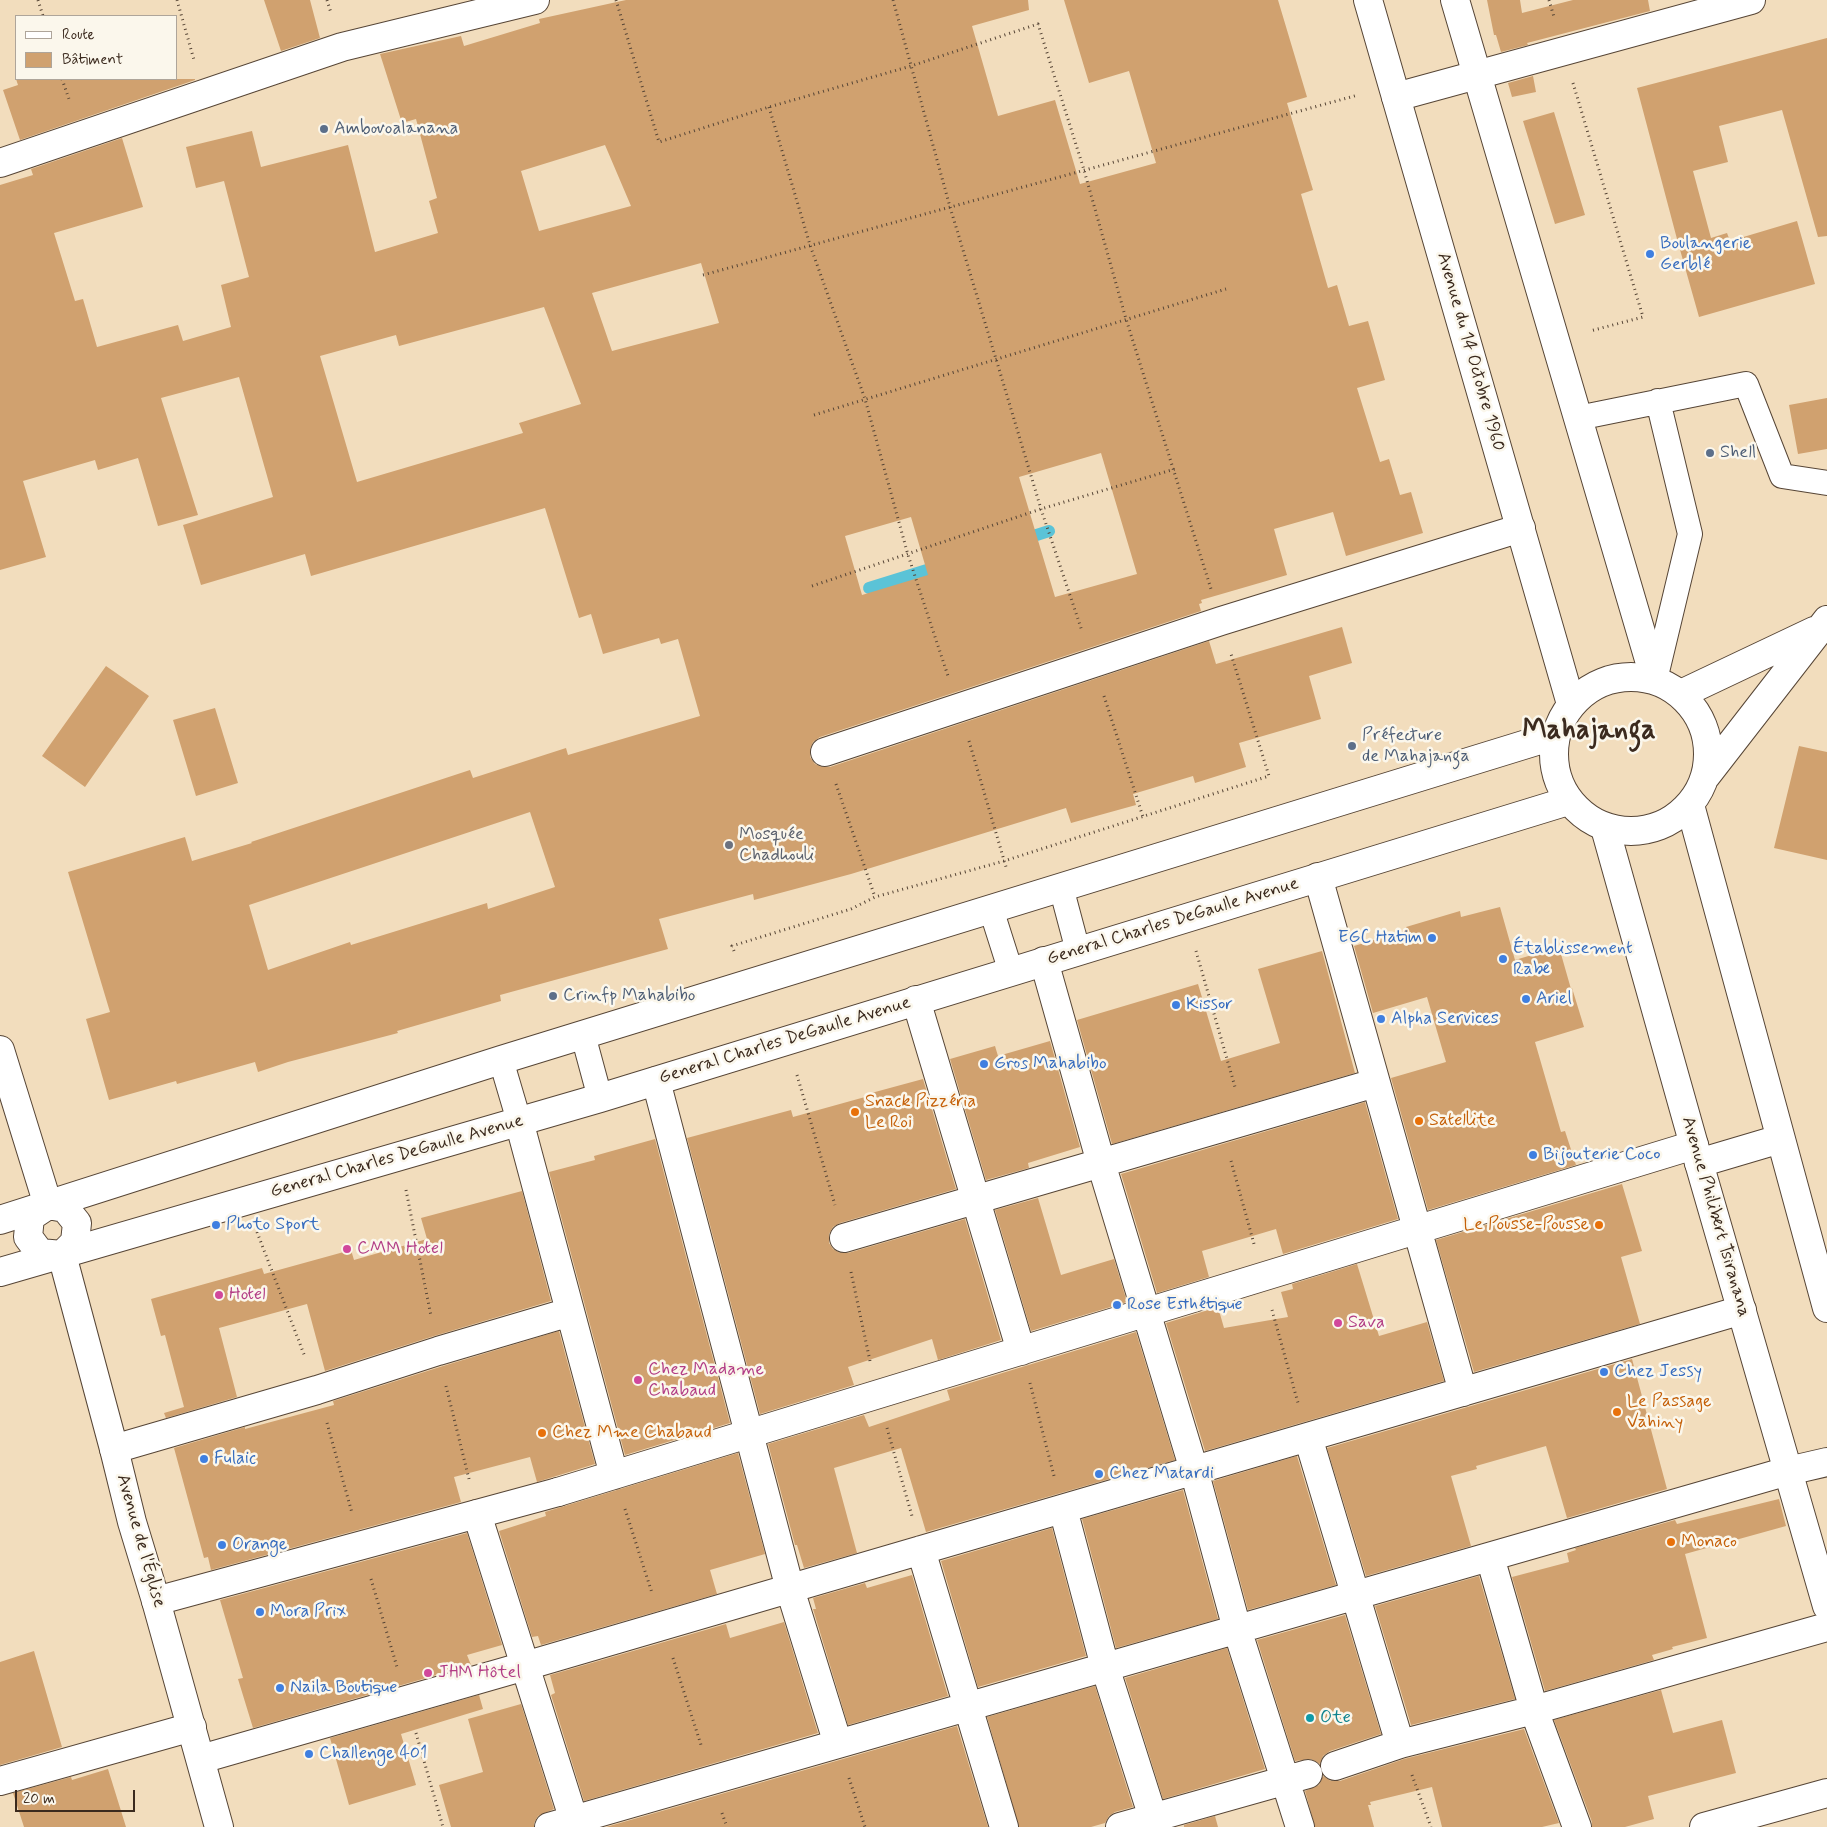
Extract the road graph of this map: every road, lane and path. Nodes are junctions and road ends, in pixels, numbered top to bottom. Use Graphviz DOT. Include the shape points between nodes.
graph roads {
  1 [pos="38,0"];
  2 [pos="177,0"];
  3 [pos="535,0"];
  4 [pos="616,0"];
  5 [pos="893,0"];
  6 [pos="1368,0"];
  7 [pos="1455,0"];
  8 [pos="1549,0"];
  9 [pos="1751,0"];
  10 [pos="43,15"];
  11 [pos="1564,51"];
  12 [pos="911,66"];
  13 [pos="1477,74"];
  14 [pos="1394,91"];
  15 [pos="204,94"];
  16 [pos="769,107"];
  17 [pos="0,163"];
  18 [pos="1084,170"];
  19 [pos="950,207"];
  20 [pos="810,245"];
  21 [pos="703,275"];
  22 [pos="1226,289"];
  23 [pos="1126,319"];
  24 [pos="1555,340"];
  25 [pos="996,359"];
  26 [pos="865,399"];
  27 [pos="1658,401"];
  28 [pos="814,414"];
  29 [pos="1578,418"];
  30 [pos="1175,469"];
  31 [pos="1827,483"];
  32 [pos="1041,509"];
  33 [pos="1521,528"];
  34 [pos="908,555"];
  35 [pos="812,586"];
  36 [pos="1221,622"];
  37 [pos="1822,625"];
  38 [pos="1094,665"];
  39 [pos="1654,680"];
  40 [pos="1681,694"];
  41 [pos="1571,704"];
  42 [pos="959,707"];
  43 [pos="1556,735"];
  44 [pos="825,752"];
  45 [pos="1706,776"];
  46 [pos="1568,801"];
  47 [pos="1690,805"];
  48 [pos="1143,816"];
  49 [pos="1605,828"];
  50 [pos="1004,861"];
  51 [pos="1318,877"];
  52 [pos="1061,888"];
  53 [pos="875,897"];
  54 [pos="992,909"];
  55 [pos="1187,918"];
  56 [pos="732,946"];
  57 [pos="1078,951"];
  58 [pos="1044,961"];
  59 [pos="1011,972"];
  60 [pos="916,1000"];
  61 [pos="583,1035"];
  62 [pos="787,1040"];
  63 [pos="0,1050"];
  64 [pos="501,1060"];
  65 [pos="656,1080"];
  66 [pos="1375,1084"];
  67 [pos="600,1098"];
  68 [pos="519,1121"];
  69 [pos="1233,1124"];
  70 [pos="1780,1139"];
  71 [pos="1697,1154"];
  72 [pos="1102,1163"];
  73 [pos="975,1199"];
  74 [pos="48,1205"];
  75 [pos="0,1220"];
  76 [pos="1417,1230"];
  77 [pos="844,1238"];
  78 [pos="62,1255"];
  79 [pos="0,1272"];
  80 [pos="1263,1277"];
  81 [pos="1827,1308"];
  82 [pos="1742,1310"];
  83 [pos="570,1312"];
  84 [pos="1146,1312"];
  85 [pos="1021,1351"];
  86 [pos="1463,1392"];
  87 [pos="877,1394"];
  88 [pos="749,1434"];
  89 [pos="1308,1437"];
  90 [pos="114,1449"];
  91 [pos="1827,1462"];
  92 [pos="1194,1470"];
  93 [pos="1788,1471"];
  94 [pos="614,1475"];
  95 [pos="1063,1509"];
  96 [pos="477,1514"];
  97 [pos="921,1550"];
  98 [pos="1490,1557"];
  99 [pos="790,1588"];
  100 [pos="1355,1595"];
  101 [pos="156,1601"];
  102 [pos="1827,1606"];
  103 [pos="1827,1627"];
  104 [pos="1238,1629"];
  105 [pos="526,1666"];
  106 [pos="1104,1667"];
  107 [pos="967,1707"];
  108 [pos="1534,1710"];
  109 [pos="192,1727"];
  110 [pos="838,1744"];
  111 [pos="1400,1744"];
  112 [pos="200,1759"];
  113 [pos="1335,1766"];
  114 [pos="1297,1777"];
  115 [pos="0,1781"];
  116 [pos="1827,1793"];
  117 [pos="1155,1822"];
  118 [pos="566,1825"];
  119 [pos="219,1827"];
  120 [pos="865,1827"];
  121 [pos="1004,1827"];
  122 [pos="1120,1827"];
  123 [pos="1300,1827"];
  124 [pos="1430,1827"];
  125 [pos="1577,1827"];
  126 [pos="1704,1827"];
  1 -- 10 [label="path"];
  2 -- 15 [label="path"];
  3 -- 15 [label="street" via="342,47"];
  4 -- 16 [label="path" via="659,142"];
  5 -- 12 [label="path"];
  6 -- 14 [label="street, Avenue du 14 Octobre 1960"];
  7 -- 13 [label="street"];
  8 -- 11 [label="path"];
  9 -- 11 [label="street"];
  11 -- 13 [label="street"];
  11 -- 24 [label="path" via="1643,317"];
  12 -- 16 [label="path"];
  12 -- 18 [label="path" via="1038,24"];
  12 -- 19 [label="path"];
  13 -- 14 [label="street"];
  13 -- 24 [label="street"];
  14 -- 18 [label="path"];
  14 -- 33 [label="street, Avenue du 14 Octobre 1960"];
  15 -- 17 [label="street"];
  16 -- 20 [label="path"];
  18 -- 19 [label="path"];
  18 -- 23 [label="path"];
  19 -- 20 [label="path"];
  19 -- 25 [label="path"];
  20 -- 21 [label="path"];
  20 -- 26 [label="path"];
  22 -- 23 [label="path"];
  23 -- 25 [label="path"];
  23 -- 30 [label="path"];
  24 -- 29 [label="street"];
  25 -- 26 [label="path"];
  25 -- 32 [label="path"];
  26 -- 28 [label="path"];
  26 -- 34 [label="path"];
  27 -- 29 [label="lane"];
  27 -- 31 [label="lane" via="1746,384 1782,476"];
  27 -- 39 [label="lane" via="1690,534"];
  29 -- 39 [label="street"];
  30 -- 32 [label="path"];
  30 -- 36 [label="path"];
  32 -- 34 [label="path"];
  32 -- 38 [label="path"];
  33 -- 36 [label="street"];
  33 -- 41 [label="street, Avenue du 14 Octobre 1960"];
  34 -- 35 [label="path"];
  34 -- 42 [label="path"];
  36 -- 38 [label="street"];
  36 -- 48 [label="path" via="1269,776"];
  37 -- 40 [label="street"];
  37 -- 45 [label="street"];
  38 -- 42 [label="street"];
  38 -- 48 [label="path"];
  39 -- 40 [label="street"];
  39 -- 41 [label="street" via="1624,677 1595,685"];
  40 -- 45 [label="street" via="1700,717 1709,746"];
  41 -- 43 [label="street"];
  42 -- 44 [label="street"];
  42 -- 50 [label="path"];
  43 -- 46 [label="street" via="1553,758 1558,780"];
  43 -- 52 [label="street"];
  44 -- 53 [label="path"];
  45 -- 47 [label="street"];
  46 -- 49 [label="street" via="1585,817"];
  46 -- 51 [label="street, General Charles DeGaulle Avenue"];
  47 -- 49 [label="street" via="1666,824 1636,832"];
  47 -- 70 [label="street"];
  48 -- 50 [label="path"];
  49 -- 71 [label="street, Avenue Philibert Tsiranana"];
  50 -- 53 [label="path"];
  51 -- 55 [label="street, General Charles DeGaulle Avenue"];
  51 -- 66 [label="street"];
  52 -- 54 [label="street"];
  52 -- 57 [label="lane"];
  53 -- 56 [label="path" via="851,909"];
  54 -- 59 [label="lane"];
  54 -- 61 [label="street"];
  55 -- 57 [label="street, General Charles DeGaulle Avenue"];
  55 -- 69 [label="path"];
  57 -- 58 [label="street, General Charles DeGaulle Avenue"];
  58 -- 59 [label="street, General Charles DeGaulle Avenue"];
  58 -- 72 [label="street"];
  59 -- 60 [label="street, General Charles DeGaulle Avenue"];
  60 -- 62 [label="street, General Charles DeGaulle Avenue"];
  60 -- 73 [label="street"];
  61 -- 64 [label="street"];
  61 -- 67 [label="lane"];
  62 -- 65 [label="street, General Charles DeGaulle Avenue"];
  62 -- 77 [label="path"];
  63 -- 74 [label="street"];
  64 -- 68 [label="lane"];
  64 -- 74 [label="street"];
  65 -- 67 [label="street, General Charles DeGaulle Avenue"];
  65 -- 88 [label="street"];
  66 -- 69 [label="street"];
  66 -- 76 [label="street"];
  67 -- 68 [label="street, General Charles DeGaulle Avenue"];
  68 -- 78 [label="street, General Charles DeGaulle Avenue"];
  68 -- 83 [label="street"];
  69 -- 72 [label="street"];
  69 -- 80 [label="path"];
  70 -- 71 [label="street"];
  70 -- 81 [label="street"];
  71 -- 76 [label="street"];
  71 -- 82 [label="street, Avenue Philibert Tsiranana"];
  72 -- 73 [label="street"];
  72 -- 84 [label="street"];
  73 -- 77 [label="street"];
  73 -- 85 [label="street"];
  74 -- 75 [label="street"];
  74 -- 78 [label="street" via="65,1208 77,1223 75,1242"];
  74 -- 78 [label="street" via="30,1217 28,1238 40,1253"];
  76 -- 80 [label="street"];
  76 -- 86 [label="street"];
  77 -- 87 [label="path"];
  78 -- 79 [label="street, General Charles DeGaulle Avenue"];
  78 -- 90 [label="street, Avenue de l'Église"];
  80 -- 84 [label="street"];
  80 -- 89 [label="path"];
  82 -- 86 [label="street"];
  82 -- 93 [label="street, Avenue Philibert Tsiranana"];
  83 -- 90 [label="street"];
  83 -- 94 [label="street"];
  84 -- 85 [label="street"];
  84 -- 92 [label="street"];
  85 -- 87 [label="street"];
  85 -- 95 [label="path"];
  86 -- 89 [label="street"];
  87 -- 88 [label="street"];
  87 -- 97 [label="path"];
  88 -- 94 [label="street"];
  88 -- 99 [label="street"];
  89 -- 92 [label="street"];
  89 -- 100 [label="street"];
  90 -- 101 [label="street, Avenue de l'Église"];
  91 -- 93 [label="street"];
  92 -- 95 [label="street"];
  92 -- 104 [label="street"];
  93 -- 98 [label="street"];
  93 -- 102 [label="street, Avenue Philibert Tsiranana"];
  94 -- 96 [label="street"];
  95 -- 97 [label="street"];
  95 -- 106 [label="street"];
  96 -- 101 [label="street"];
  96 -- 105 [label="street"];
  97 -- 99 [label="street"];
  97 -- 107 [label="street"];
  98 -- 100 [label="street"];
  98 -- 108 [label="street"];
  99 -- 105 [label="street"];
  99 -- 110 [label="street"];
  100 -- 104 [label="street"];
  100 -- 111 [label="street"];
  101 -- 109 [label="street, Avenue de l'Église"];
  103 -- 108 [label="street"];
  104 -- 106 [label="street"];
  104 -- 114 [label="street"];
  105 -- 112 [label="street"];
  105 -- 118 [label="street"];
  106 -- 107 [label="street"];
  106 -- 117 [label="street"];
  107 -- 110 [label="street"];
  107 -- 121 [label="street"];
  108 -- 111 [label="street"];
  108 -- 125 [label="street"];
  109 -- 112 [label="street, Avenue de l'Église"];
  109 -- 115 [label="street"];
  110 -- 118 [label="street"];
  110 -- 120 [label="path"];
  111 -- 113 [label="street"];
  111 -- 124 [label="path"];
  112 -- 119 [label="street, Avenue de l'Église"];
  114 -- 117 [label="street"];
  114 -- 123 [label="street"];
  116 -- 126 [label="street"];
  117 -- 122 [label="street"];
}
